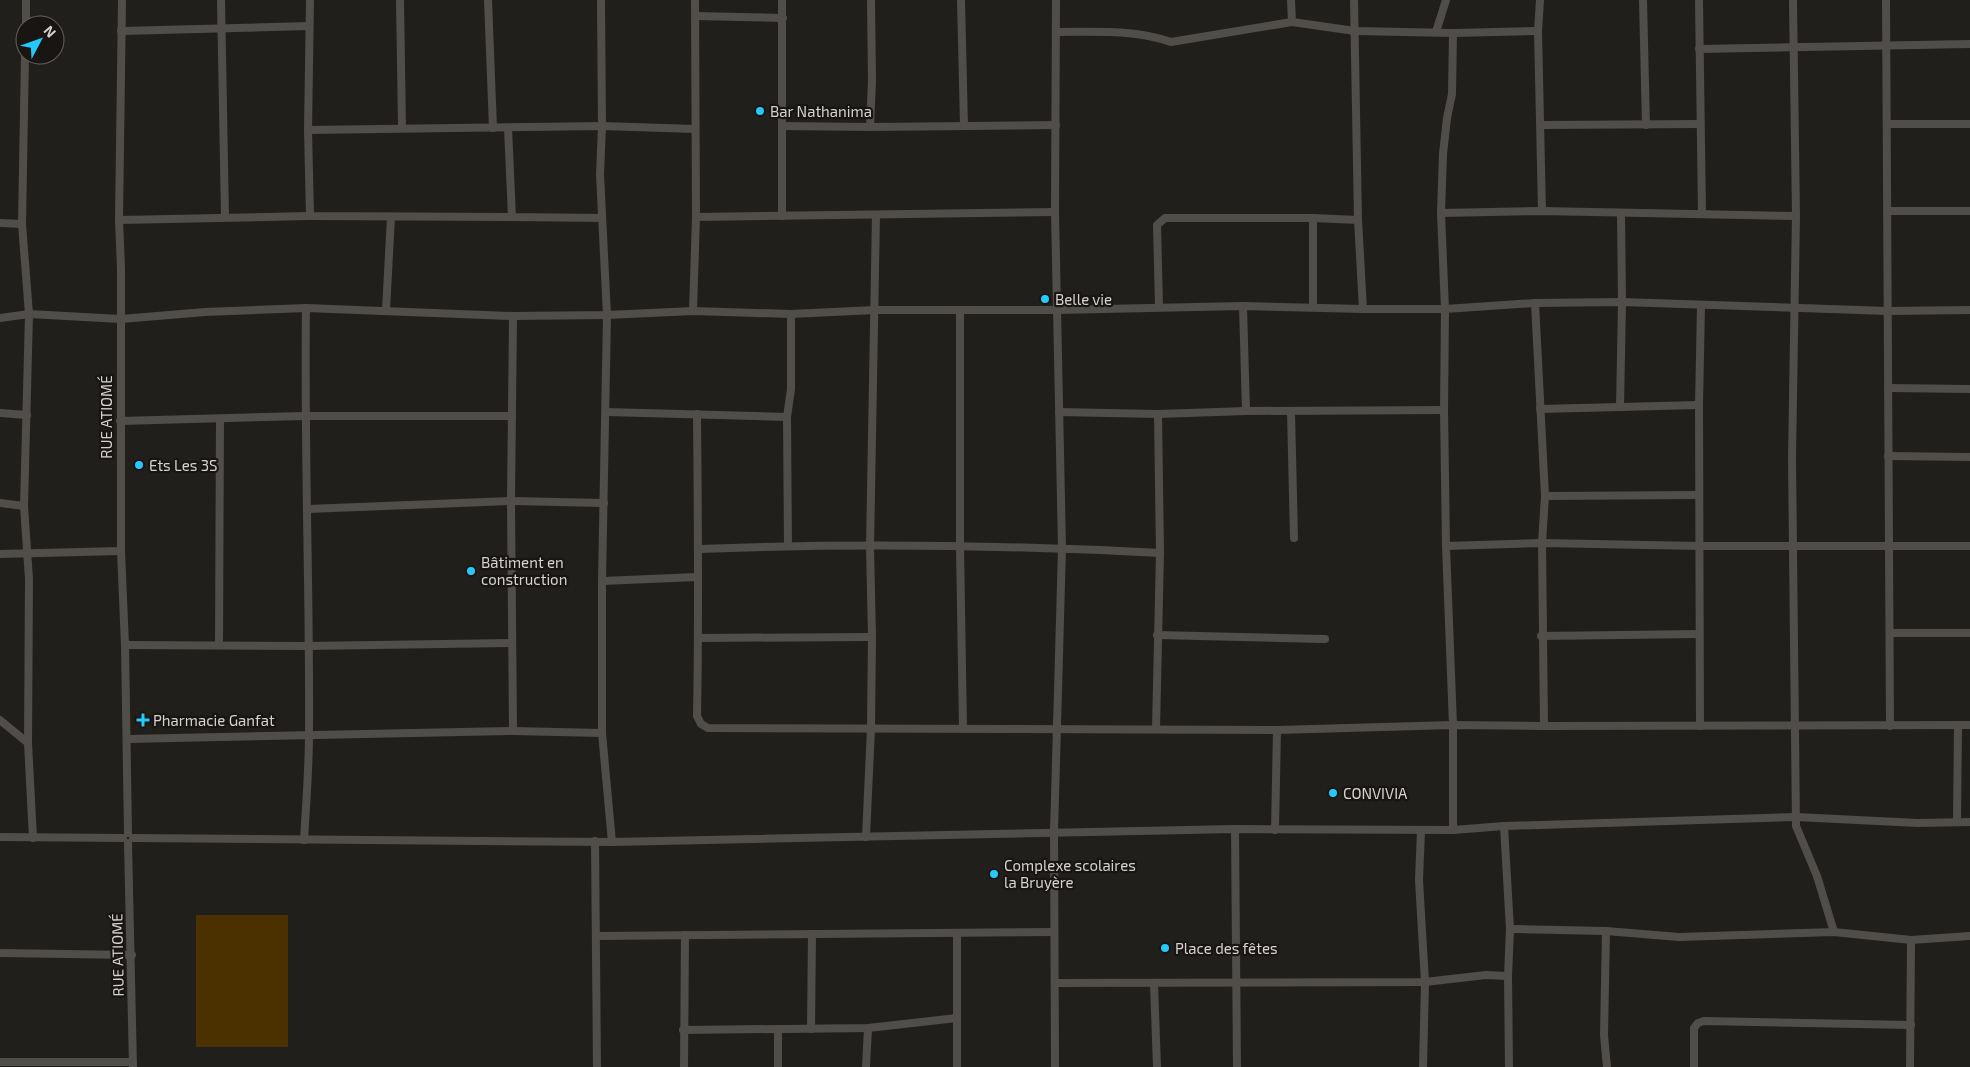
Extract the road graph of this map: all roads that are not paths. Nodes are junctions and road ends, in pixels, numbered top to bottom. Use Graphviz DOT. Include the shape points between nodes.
graph roads {
  1 [pos="26,0"];
  2 [pos="122,0"];
  3 [pos="221,0"];
  4 [pos="310,0"];
  5 [pos="400,0"];
  6 [pos="488,0"];
  7 [pos="601,0"];
  8 [pos="695,0"];
  9 [pos="782,0"];
  10 [pos="870,0"];
  11 [pos="961,0"];
  12 [pos="1056,0"];
  13 [pos="1291,0"];
  14 [pos="1354,0"];
  15 [pos="1446,0"];
  16 [pos="1540,0"];
  17 [pos="1643,0"];
  18 [pos="1699,0"];
  19 [pos="1793,0"];
  20 [pos="1886,0"];
  21 [pos="26,15"];
  22 [pos="696,16"];
  23 [pos="783,18"];
  24 [pos="1292,22"];
  25 [pos="309,26"];
  26 [pos="222,29"];
  27 [pos="1538,30"];
  28 [pos="122,31"];
  29 [pos="1355,31"];
  30 [pos="1056,32"];
  31 [pos="1436,32"];
  32 [pos="1453,33"];
  33 [pos="1970,44"];
  34 [pos="1886,46"];
  35 [pos="1793,49"];
  36 [pos="1699,50"];
  37 [pos="25,65"];
  38 [pos="1700,124"];
  39 [pos="1887,124"];
  40 [pos="1970,124"];
  41 [pos="1056,125"];
  42 [pos="1541,125"];
  43 [pos="1646,125"];
  44 [pos="602,126"];
  45 [pos="782,126"];
  46 [pos="964,126"];
  47 [pos="402,127"];
  48 [pos="870,127"];
  49 [pos="493,128"];
  50 [pos="508,128"];
  51 [pos="695,129"];
  52 [pos="308,130"];
  53 [pos="1542,211"];
  54 [pos="1888,211"];
  55 [pos="1056,212"];
  56 [pos="1970,212"];
  57 [pos="1441,213"];
  58 [pos="1620,213"];
  59 [pos="1702,214"];
  60 [pos="876,215"];
  61 [pos="310,216"];
  62 [pos="782,216"];
  63 [pos="1796,216"];
  64 [pos="225,217"];
  65 [pos="391,217"];
  66 [pos="512,217"];
  67 [pos="696,217"];
  68 [pos="602,218"];
  69 [pos="1312,218"];
  70 [pos="119,220"];
  71 [pos="1358,220"];
  72 [pos="0,223"];
  73 [pos="22,224"];
  74 [pos="1622,302"];
  75 [pos="1535,303"];
  76 [pos="1701,305"];
  77 [pos="1243,306"];
  78 [pos="1159,307"];
  79 [pos="1313,307"];
  80 [pos="306,308"];
  81 [pos="1795,308"];
  82 [pos="1363,309"];
  83 [pos="1445,309"];
  84 [pos="386,310"];
  85 [pos="875,310"];
  86 [pos="1057,310"];
  87 [pos="1970,310"];
  88 [pos="693,311"];
  89 [pos="960,311"];
  90 [pos="1888,311"];
  91 [pos="29,314"];
  92 [pos="791,314"];
  93 [pos="607,315"];
  94 [pos="513,316"];
  95 [pos="0,318"];
  96 [pos="121,319"];
  97 [pos="1888,388"];
  98 [pos="1970,389"];
  99 [pos="1699,404"];
  100 [pos="1620,407"];
  101 [pos="1540,409"];
  102 [pos="1444,410"];
  103 [pos="1246,411"];
  104 [pos="0,412"];
  105 [pos="606,412"];
  106 [pos="1059,412"];
  107 [pos="1291,412"];
  108 [pos="696,414"];
  109 [pos="1158,414"];
  110 [pos="27,415"];
  111 [pos="304,416"];
  112 [pos="512,416"];
  113 [pos="787,416"];
  114 [pos="220,419"];
  115 [pos="120,420"];
  116 [pos="1888,456"];
  117 [pos="1970,457"];
  118 [pos="1699,495"];
  119 [pos="1545,496"];
  120 [pos="511,501"];
  121 [pos="604,503"];
  122 [pos="3,504"];
  123 [pos="24,506"];
  124 [pos="308,509"];
  125 [pos="0,512"];
  126 [pos="1294,538"];
  127 [pos="1542,543"];
  128 [pos="788,546"];
  129 [pos="960,546"];
  130 [pos="1446,546"];
  131 [pos="1699,546"];
  132 [pos="1794,546"];
  133 [pos="1889,546"];
  134 [pos="1970,546"];
  135 [pos="870,547"];
  136 [pos="1062,548"];
  137 [pos="698,549"];
  138 [pos="121,552"];
  139 [pos="28,553"];
  140 [pos="1160,553"];
  141 [pos="0,554"];
  142 [pos="697,577"];
  143 [pos="602,580"];
  144 [pos="1890,633"];
  145 [pos="1970,633"];
  146 [pos="1699,634"];
  147 [pos="1157,635"];
  148 [pos="1542,636"];
  149 [pos="872,637"];
  150 [pos="699,638"];
  151 [pos="1325,639"];
  152 [pos="512,642"];
  153 [pos="125,645"];
  154 [pos="219,645"];
  155 [pos="307,646"];
  156 [pos="0,721"];
  157 [pos="1453,724"];
  158 [pos="1796,725"];
  159 [pos="1958,725"];
  160 [pos="1970,725"];
  161 [pos="1544,726"];
  162 [pos="1700,726"];
  163 [pos="1890,726"];
  164 [pos="871,728"];
  165 [pos="963,728"];
  166 [pos="1057,729"];
  167 [pos="1156,729"];
  168 [pos="1277,730"];
  169 [pos="513,731"];
  170 [pos="602,733"];
  171 [pos="309,735"];
  172 [pos="127,739"];
  173 [pos="28,743"];
  174 [pos="1796,818"];
  175 [pos="1957,821"];
  176 [pos="1970,822"];
  177 [pos="1504,826"];
  178 [pos="1234,829"];
  179 [pos="1275,830"];
  180 [pos="1421,830"];
  181 [pos="1453,830"];
  182 [pos="1054,833"];
  183 [pos="0,837"];
  184 [pos="866,837"];
  185 [pos="33,838"];
  186 [pos="128,838"];
  187 [pos="304,840"];
  188 [pos="595,841"];
  189 [pos="612,842"];
  190 [pos="1510,929"];
  191 [pos="1606,931"];
  192 [pos="957,932"];
  193 [pos="1054,932"];
  194 [pos="1834,932"];
  195 [pos="812,934"];
  196 [pos="685,935"];
  197 [pos="597,936"];
  198 [pos="1970,936"];
  199 [pos="1911,940"];
  200 [pos="0,953"];
  201 [pos="132,955"];
  202 [pos="1508,976"];
  203 [pos="1154,982"];
  204 [pos="1236,982"];
  205 [pos="1425,982"];
  206 [pos="1055,983"];
  207 [pos="957,1018"];
  208 [pos="1911,1026"];
  209 [pos="868,1028"];
  210 [pos="778,1029"];
  211 [pos="811,1029"];
  212 [pos="683,1030"];
  213 [pos="0,1062"];
  214 [pos="133,1064"];
  215 [pos="597,1067"];
  216 [pos="684,1067"];
  217 [pos="778,1067"];
  218 [pos="866,1067"];
  219 [pos="958,1067"];
  220 [pos="1055,1067"];
  221 [pos="1157,1067"];
  222 [pos="1238,1067"];
  223 [pos="1423,1067"];
  224 [pos="1509,1067"];
  225 [pos="1607,1067"];
  226 [pos="1694,1067"];
  227 [pos="1910,1067"];
  1 -- 21 [label="street"];
  2 -- 28 [label="street, RUE ATIOMÉ"];
  3 -- 26 [label="street"];
  4 -- 25 [label="street"];
  5 -- 47 [label="street"];
  6 -- 49 [label="street"];
  7 -- 44 [label="street"];
  8 -- 22 [label="street"];
  9 -- 23 [label="street"];
  10 -- 48 [label="street"];
  11 -- 46 [label="street"];
  12 -- 30 [label="street"];
  13 -- 24 [label="street"];
  14 -- 29 [label="street"];
  15 -- 31 [label="street"];
  16 -- 27 [label="street"];
  17 -- 43 [label="street"];
  18 -- 36 [label="street"];
  19 -- 35 [label="street"];
  20 -- 34 [label="street"];
  22 -- 23 [label="street"];
  22 -- 51 [label="street"];
  23 -- 45 [label="street"];
  24 -- 29 [label="street"];
  24 -- 30 [label="street" via="1171,42 1143,34"];
  25 -- 26 [label="street"];
  25 -- 52 [label="street"];
  26 -- 28 [label="street"];
  26 -- 64 [label="street"];
  27 -- 32 [label="street"];
  27 -- 42 [label="street"];
  28 -- 70 [label="street, RUE ATIOMÉ"];
  29 -- 31 [label="street"];
  29 -- 71 [label="street"];
  30 -- 41 [label="street"];
  31 -- 32 [label="street"];
  32 -- 57 [label="street" via="1452,94 1446,118"];
  33 -- 34 [label="street"];
  34 -- 35 [label="street"];
  34 -- 39 [label="street"];
  35 -- 36 [label="street"];
  35 -- 63 [label="street"];
  36 -- 38 [label="street"];
  37 -- 73 [label="street"];
  38 -- 43 [label="street"];
  38 -- 59 [label="street"];
  39 -- 40 [label="street"];
  39 -- 54 [label="street"];
  41 -- 46 [label="street"];
  41 -- 55 [label="street"];
  42 -- 43 [label="street"];
  42 -- 53 [label="street"];
  44 -- 50 [label="street"];
  44 -- 51 [label="street"];
  44 -- 68 [label="street"];
  45 -- 48 [label="street"];
  45 -- 62 [label="street"];
  46 -- 48 [label="street"];
  47 -- 49 [label="street"];
  47 -- 52 [label="street"];
  49 -- 50 [label="street"];
  50 -- 66 [label="street"];
  51 -- 67 [label="street"];
  52 -- 61 [label="street"];
  53 -- 57 [label="street"];
  53 -- 58 [label="street"];
  54 -- 56 [label="street"];
  54 -- 90 [label="street"];
  55 -- 60 [label="street"];
  55 -- 86 [label="street"];
  57 -- 83 [label="street"];
  58 -- 59 [label="street"];
  58 -- 74 [label="street"];
  59 -- 63 [label="street"];
  60 -- 62 [label="street"];
  60 -- 85 [label="street"];
  61 -- 64 [label="street"];
  61 -- 65 [label="street"];
  62 -- 67 [label="street"];
  63 -- 81 [label="street"];
  64 -- 70 [label="street"];
  65 -- 66 [label="street"];
  65 -- 84 [label="street"];
  66 -- 68 [label="street"];
  67 -- 88 [label="street"];
  68 -- 93 [label="street"];
  69 -- 71 [label="street"];
  69 -- 78 [label="street" via="1165,218 1157,225"];
  69 -- 79 [label="street"];
  70 -- 96 [label="street, RUE ATIOMÉ"];
  71 -- 82 [label="street"];
  72 -- 73 [label="street"];
  73 -- 91 [label="street"];
  74 -- 75 [label="street"];
  74 -- 76 [label="street"];
  74 -- 100 [label="street"];
  75 -- 83 [label="street"];
  75 -- 101 [label="street"];
  76 -- 81 [label="street"];
  76 -- 99 [label="street"];
  77 -- 78 [label="street"];
  77 -- 79 [label="street"];
  77 -- 103 [label="street"];
  78 -- 86 [label="street"];
  79 -- 82 [label="street"];
  80 -- 84 [label="street"];
  80 -- 96 [label="street"];
  80 -- 111 [label="street"];
  81 -- 90 [label="street"];
  81 -- 132 [label="street"];
  82 -- 83 [label="street"];
  83 -- 102 [label="street"];
  84 -- 94 [label="street"];
  85 -- 89 [label="street"];
  85 -- 92 [label="street"];
  85 -- 135 [label="street"];
  86 -- 89 [label="street"];
  86 -- 106 [label="street"];
  87 -- 90 [label="street"];
  88 -- 92 [label="street"];
  88 -- 93 [label="street"];
  89 -- 129 [label="street"];
  90 -- 97 [label="street"];
  91 -- 95 [label="street"];
  91 -- 96 [label="street"];
  91 -- 110 [label="street"];
  92 -- 113 [label="street" via="791,389"];
  93 -- 94 [label="street"];
  93 -- 105 [label="street"];
  94 -- 112 [label="street"];
  96 -- 115 [label="street, RUE ATIOMÉ"];
  97 -- 98 [label="street"];
  97 -- 116 [label="street"];
  99 -- 100 [label="street"];
  99 -- 118 [label="street"];
  100 -- 101 [label="street"];
  101 -- 119 [label="street"];
  102 -- 107 [label="street"];
  102 -- 130 [label="street"];
  103 -- 107 [label="street"];
  103 -- 109 [label="street"];
  104 -- 110 [label="street"];
  105 -- 108 [label="street"];
  105 -- 121 [label="street"];
  106 -- 109 [label="street"];
  106 -- 136 [label="street"];
  107 -- 126 [label="street"];
  108 -- 113 [label="street"];
  108 -- 137 [label="street"];
  109 -- 140 [label="street"];
  110 -- 123 [label="street"];
  111 -- 112 [label="street"];
  111 -- 114 [label="street"];
  111 -- 124 [label="street"];
  112 -- 120 [label="street"];
  113 -- 128 [label="street"];
  114 -- 115 [label="street"];
  114 -- 154 [label="street"];
  115 -- 138 [label="street, RUE ATIOMÉ"];
  116 -- 117 [label="street"];
  116 -- 133 [label="street"];
  118 -- 119 [label="street"];
  118 -- 131 [label="street"];
  119 -- 127 [label="street"];
  120 -- 121 [label="street"];
  120 -- 124 [label="street"];
  120 -- 152 [label="street"];
  121 -- 143 [label="street"];
  122 -- 123 [label="street"];
  122 -- 125 [label="street"];
  123 -- 139 [label="street"];
  124 -- 155 [label="street"];
  127 -- 130 [label="street"];
  127 -- 131 [label="street"];
  127 -- 148 [label="street"];
  128 -- 135 [label="street"];
  128 -- 137 [label="street"];
  129 -- 135 [label="street"];
  129 -- 136 [label="street"];
  129 -- 165 [label="street"];
  130 -- 157 [label="street"];
  131 -- 132 [label="street"];
  131 -- 146 [label="street"];
  132 -- 133 [label="street"];
  132 -- 158 [label="street"];
  133 -- 134 [label="street"];
  133 -- 144 [label="street"];
  135 -- 149 [label="street"];
  136 -- 140 [label="street"];
  136 -- 166 [label="street"];
  137 -- 142 [label="street"];
  138 -- 139 [label="street"];
  138 -- 153 [label="street, RUE ATIOMÉ"];
  139 -- 141 [label="street"];
  139 -- 173 [label="street"];
  140 -- 147 [label="street"];
  142 -- 143 [label="street"];
  142 -- 150 [label="street"];
  143 -- 170 [label="street"];
  144 -- 145 [label="street"];
  144 -- 163 [label="street"];
  146 -- 148 [label="street"];
  146 -- 162 [label="street"];
  147 -- 151 [label="street"];
  147 -- 167 [label="street"];
  148 -- 161 [label="street"];
  149 -- 150 [label="street"];
  149 -- 164 [label="street"];
  150 -- 164 [label="street" via="697,716 708,728"];
  152 -- 155 [label="street"];
  152 -- 169 [label="street"];
  153 -- 154 [label="street"];
  153 -- 172 [label="street, RUE ATIOMÉ"];
  154 -- 155 [label="street"];
  155 -- 171 [label="street"];
  156 -- 173 [label="street"];
  157 -- 161 [label="street"];
  157 -- 168 [label="street"];
  157 -- 181 [label="street"];
  158 -- 162 [label="street"];
  158 -- 163 [label="street"];
  158 -- 174 [label="street"];
  159 -- 160 [label="street"];
  159 -- 163 [label="street"];
  159 -- 175 [label="street"];
  161 -- 162 [label="street"];
  164 -- 165 [label="street"];
  164 -- 184 [label="street"];
  165 -- 166 [label="street"];
  166 -- 167 [label="street"];
  166 -- 182 [label="street"];
  167 -- 168 [label="street"];
  168 -- 179 [label="street"];
  169 -- 170 [label="street"];
  169 -- 171 [label="street"];
  170 -- 189 [label="street"];
  171 -- 172 [label="street"];
  171 -- 187 [label="street"];
  172 -- 186 [label="street, RUE ATIOMÉ"];
  173 -- 185 [label="street"];
  174 -- 175 [label="street"];
  174 -- 177 [label="street"];
  174 -- 194 [label="street" via="1798,834 1817,876"];
  175 -- 176 [label="street"];
  177 -- 181 [label="street"];
  177 -- 190 [label="street"];
  178 -- 179 [label="street"];
  178 -- 182 [label="street"];
  178 -- 204 [label="street"];
  179 -- 180 [label="street"];
  180 -- 181 [label="street"];
  180 -- 205 [label="street" via="1419,880"];
  182 -- 184 [label="street"];
  182 -- 193 [label="street"];
  183 -- 185 [label="street"];
  184 -- 189 [label="street"];
  185 -- 186 [label="street"];
  186 -- 187 [label="street"];
  186 -- 201 [label="street, RUE ATIOMÉ"];
  187 -- 188 [label="street"];
  188 -- 189 [label="street"];
  188 -- 197 [label="street"];
  190 -- 191 [label="street"];
  190 -- 202 [label="street"];
  191 -- 194 [label="street" via="1679,937"];
  191 -- 225 [label="street" via="1604,1035"];
  192 -- 193 [label="street"];
  192 -- 195 [label="street"];
  192 -- 207 [label="street"];
  193 -- 206 [label="street"];
  194 -- 199 [label="street"];
  195 -- 196 [label="street"];
  195 -- 211 [label="street"];
  196 -- 197 [label="street"];
  196 -- 212 [label="street"];
  197 -- 215 [label="street"];
  198 -- 199 [label="street"];
  199 -- 208 [label="street"];
  200 -- 201 [label="street"];
  201 -- 214 [label="street, RUE ATIOMÉ"];
  202 -- 205 [label="street" via="1486,975"];
  202 -- 224 [label="street"];
  203 -- 204 [label="street"];
  203 -- 206 [label="street"];
  203 -- 221 [label="street"];
  204 -- 205 [label="street"];
  204 -- 222 [label="street"];
  205 -- 223 [label="street"];
  206 -- 220 [label="street"];
  207 -- 209 [label="street"];
  207 -- 219 [label="street"];
  208 -- 226 [label="street" via="1704,1021 1694,1028"];
  208 -- 227 [label="street"];
  209 -- 211 [label="street"];
  209 -- 218 [label="street"];
  210 -- 211 [label="street"];
  210 -- 212 [label="street"];
  210 -- 217 [label="street"];
  212 -- 216 [label="street"];
  213 -- 214 [label="street"];
}
